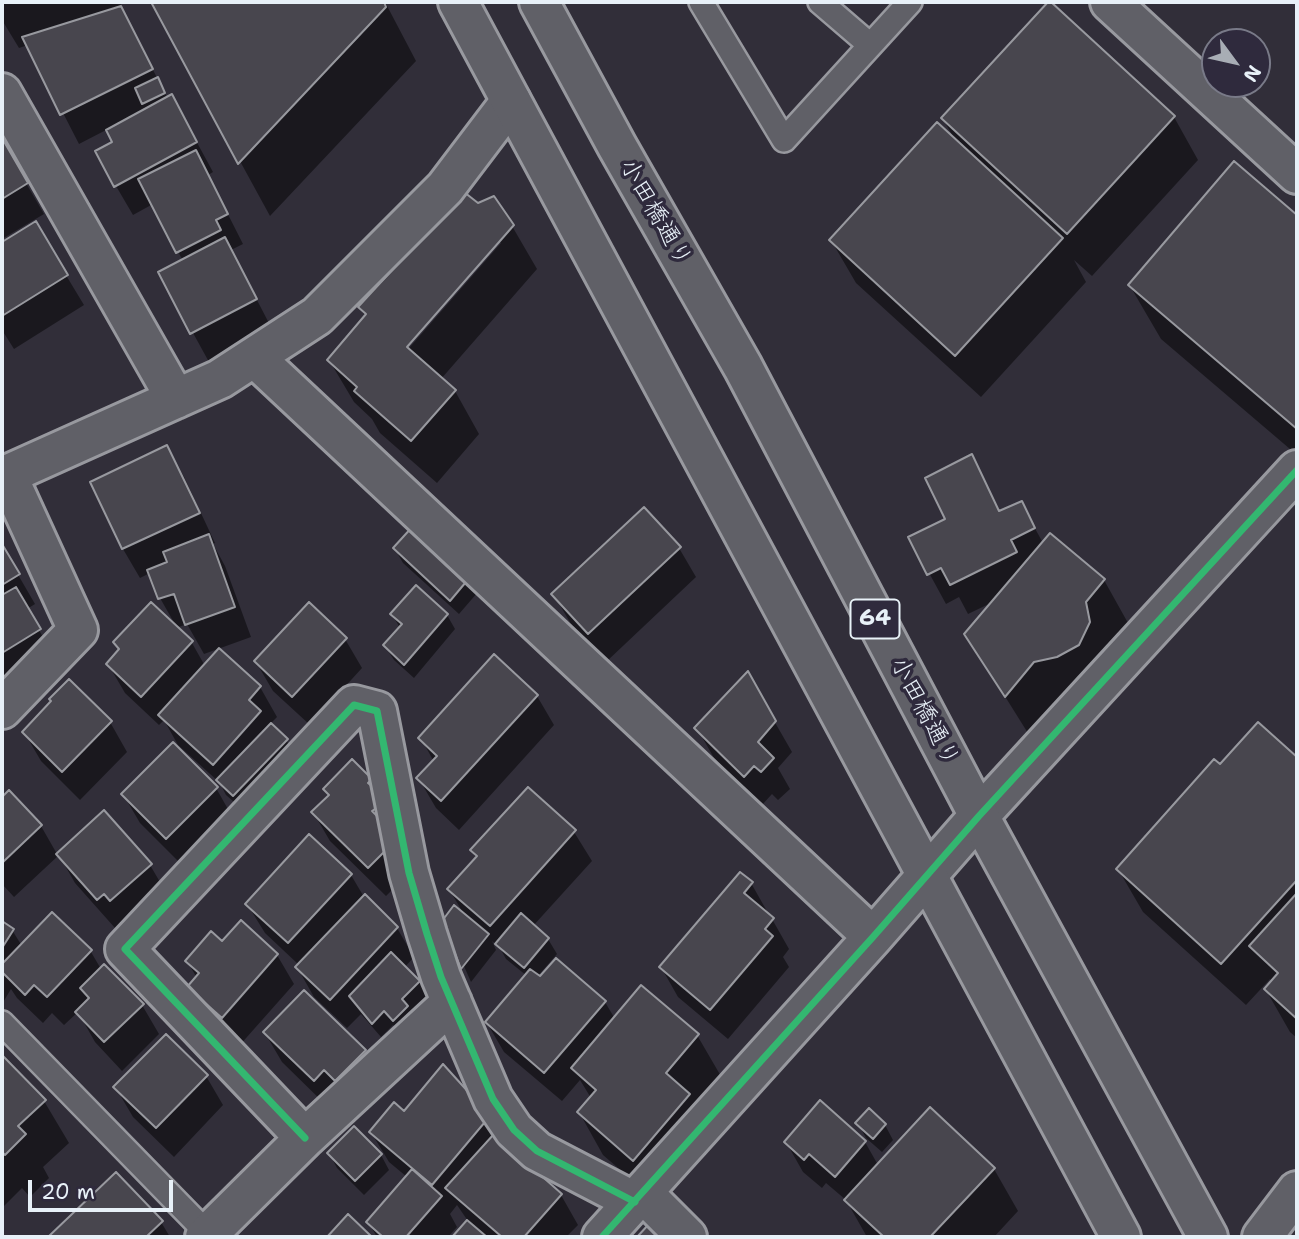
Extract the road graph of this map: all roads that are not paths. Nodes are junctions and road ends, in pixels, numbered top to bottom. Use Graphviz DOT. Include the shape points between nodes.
graph roads {
  1 [pos="458,2"];
  2 [pos="539,2"];
  3 [pos="701,2"];
  4 [pos="820,2"];
  5 [pos="910,2"];
  6 [pos="1110,2"];
  7 [pos="870,45"];
  8 [pos="2,93"];
  9 [pos="511,101"];
  10 [pos="1297,174"];
  11 [pos="254,357"];
  12 [pos="176,399"];
  13 [pos="1297,470"];
  14 [pos="4,476"];
  15 [pos="2,709"];
  16 [pos="979,816"];
  17 [pos="928,873"];
  18 [pos="873,937"];
  19 [pos="452,1002"];
  20 [pos="2,1023"];
  21 [pos="305,1138"];
  22 [pos="1297,1191"];
  23 [pos="639,1197"];
  24 [pos="207,1236"];
  25 [pos="602,1237"];
  26 [pos="687,1237"];
  27 [pos="1121,1237"];
  28 [pos="1209,1237"];
  29 [pos="1262,1237"];
  1 -- 9 [label="street"];
  2 -- 16 [label="street, 小田橋通り / 64" via="743,367"];
  3 -- 7 [label="lane" via="783,140"];
  4 -- 7 [label="lane"];
  5 -- 7 [label="lane"];
  6 -- 10 [label="street"];
  8 -- 12 [label="street"];
  9 -- 11 [label="street" via="444,188 317,316"];
  9 -- 17 [label="street"];
  11 -- 12 [label="street"];
  11 -- 18 [label="street"];
  12 -- 14 [label="street"];
  13 -- 16 [label="street"];
  14 -- 15 [label="street" via="78,630"];
  16 -- 17 [label="street"];
  16 -- 28 [label="street, 小田橋通り / 64"];
  17 -- 18 [label="street"];
  17 -- 27 [label="street"];
  18 -- 23 [label="street"];
  19 -- 21 [label="street"];
  19 -- 21 [label="street" via="409,873 377,711 354,705 125,949"];
  19 -- 23 [label="street" via="493,1099 514,1130 537,1151"];
  20 -- 24 [label="lane"];
  21 -- 24 [label="street"];
  22 -- 29 [label="street"];
  23 -- 25 [label="street"];
  23 -- 26 [label="street"];
}
